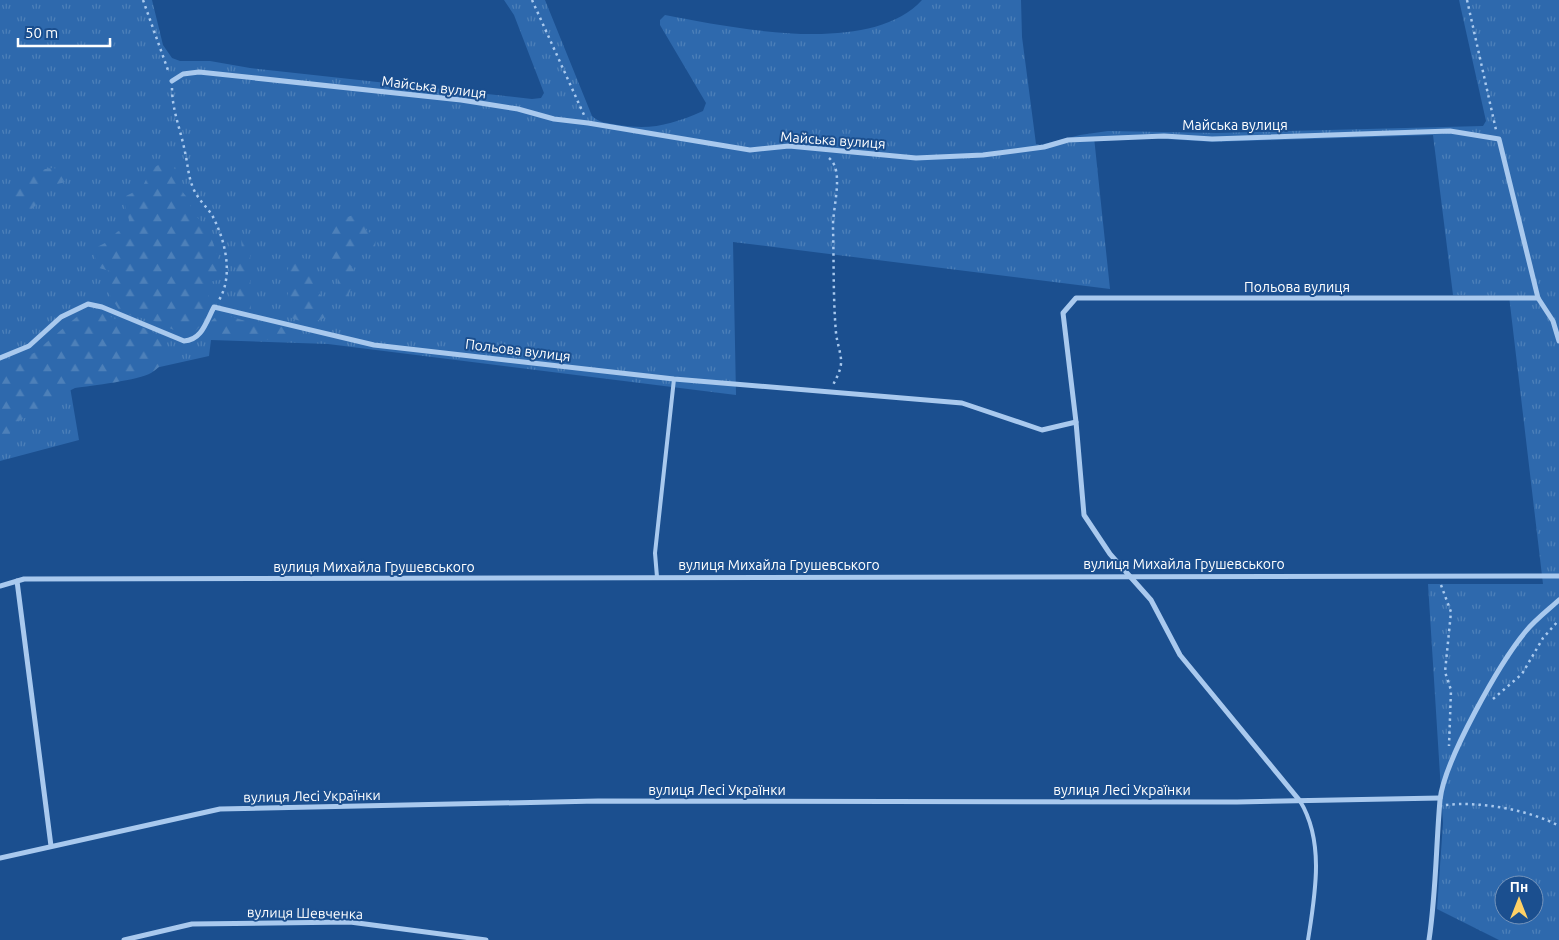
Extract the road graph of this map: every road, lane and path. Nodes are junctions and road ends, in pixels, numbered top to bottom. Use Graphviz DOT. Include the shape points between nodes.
graph roads {
  1 [pos="143,0"];
  2 [pos="532,0"];
  3 [pos="1466,0"];
  4 [pos="172,81"];
  5 [pos="588,123"];
  6 [pos="1499,139"];
  7 [pos="818,149"];
  8 [pos="1538,298"];
  9 [pos="214,307"];
  10 [pos="1559,341"];
  11 [pos="0,358"];
  12 [pos="674,379"];
  13 [pos="830,392"];
  14 [pos="1076,422"];
  15 [pos="1131,575"];
  16 [pos="1426,576"];
  17 [pos="1559,576"];
  18 [pos="657,577"];
  19 [pos="17,581"];
  20 [pos="0,586"];
  21 [pos="1559,600"];
  22 [pos="1559,620"];
  23 [pos="1488,703"];
  24 [pos="1449,751"];
  25 [pos="1440,798"];
  26 [pos="1300,801"];
  27 [pos="1440,805"];
  28 [pos="1559,826"];
  29 [pos="51,846"];
  30 [pos="0,858"];
  31 [pos="124,940"];
  32 [pos="486,940"];
  33 [pos="1308,940"];
  34 [pos="1429,940"];
  1 -- 4 [label="path"];
  2 -- 5 [label="path"];
  3 -- 6 [label="path"];
  4 -- 5 [label="street, Майська вулиця" via="183,74 199,72 461,100"];
  4 -- 9 [label="path" via="172,99 188,174 194,191 212,215 225,252 227,280"];
  5 -- 7 [label="street, Майська вулиця" via="750,150 789,146"];
  6 -- 7 [label="street, Майська вулиця" via="1450,131 1212,140 1164,136 1068,140 1044,147 983,155 916,158"];
  6 -- 8 [label="street"];
  7 -- 13 [label="path" via="833,161 838,179 832,274 841,360 839,374"];
  8 -- 10 [label="street" via="1553,321"];
  8 -- 14 [label="street, Польова вулиця" via="1076,298 1063,313"];
  9 -- 11 [label="street" via="199,335 191,341 184,341 88,304 60,318 29,346"];
  9 -- 12 [label="street, Польова вулиця" via="374,345"];
  12 -- 13 [label="street, Польова вулиця"];
  12 -- 18 [label="lane" via="655,553"];
  13 -- 14 [label="street, Польова вулиця" via="962,403 1042,430"];
  14 -- 15 [label="street" via="1084,515 1110,554"];
  15 -- 16 [label="street, вулиця Михайла Грушевського"];
  15 -- 18 [label="street, вулиця Михайла Грушевського"];
  15 -- 26 [label="street" via="1151,600 1180,655"];
  16 -- 17 [label="street, вулиця Михайла Грушевського"];
  16 -- 24 [label="path" via="1443,586 1451,612 1445,672 1450,690"];
  18 -- 19 [label="street, вулиця Михайла Грушевського"];
  19 -- 20 [label="street, вулиця Михайла Грушевського"];
  19 -- 29 [label="street"];
  21 -- 25 [label="street" via="1526,630 1501,667 1474,715"];
  22 -- 23 [label="path" via="1543,638 1522,674"];
  25 -- 26 [label="street, вулиця Лесі Українки"];
  25 -- 27 [label="street"];
  26 -- 29 [label="street, вулиця Лесі Українки" via="598,801 220,809"];
  26 -- 33 [label="lane" via="1317,852"];
  27 -- 28 [label="path" via="1458,803 1506,808"];
  27 -- 34 [label="street"];
  29 -- 30 [label="street, вулиця Лесі Українки"];
  31 -- 32 [label="street, вулиця Шевченка" via="192,924 350,922"];
}
